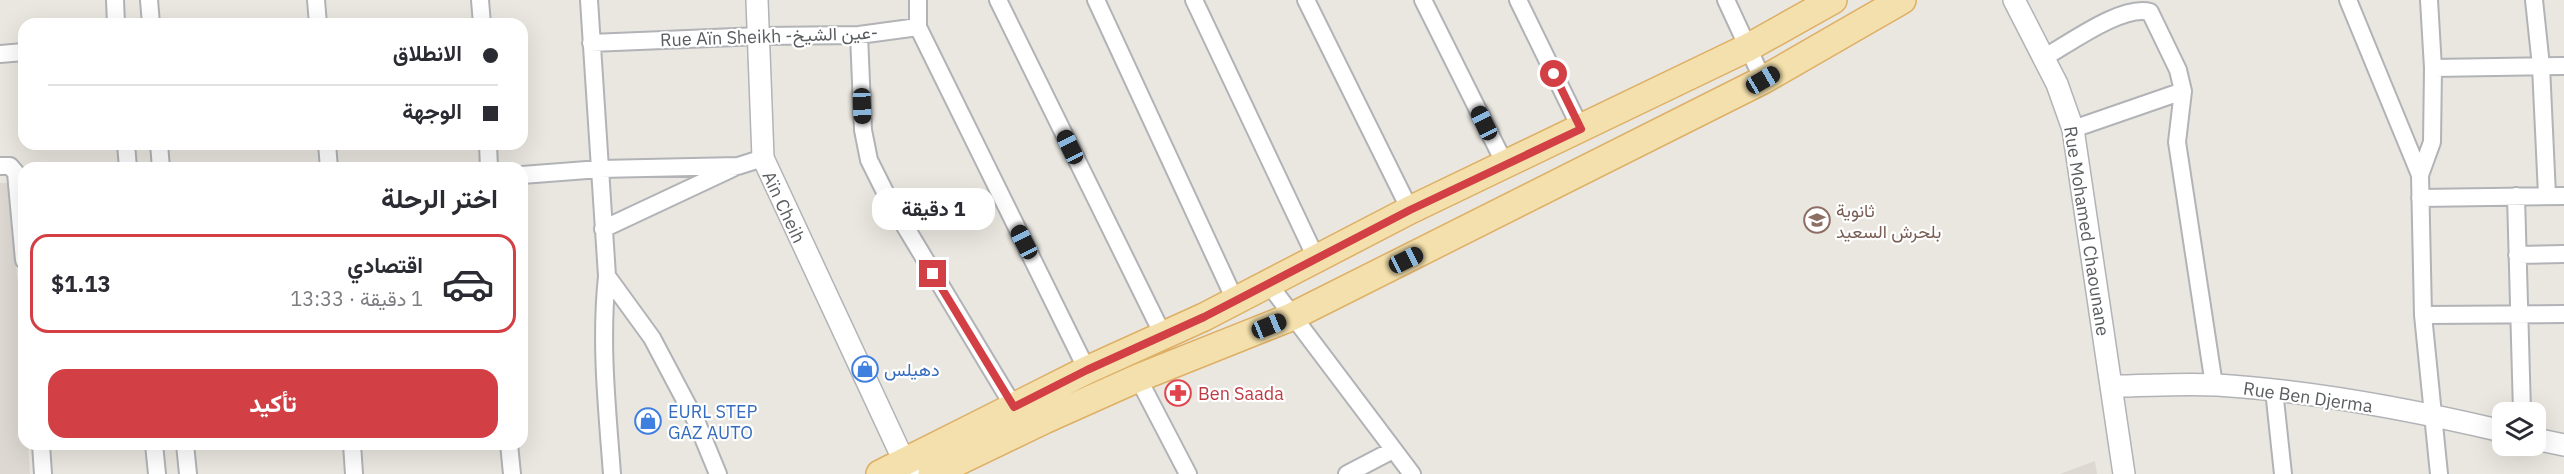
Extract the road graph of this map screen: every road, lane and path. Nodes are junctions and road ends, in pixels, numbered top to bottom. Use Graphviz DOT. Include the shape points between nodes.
graph roads {
  1 [pos="115,0"];
  2 [pos="149,0"];
  3 [pos="316,0"];
  4 [pos="480,0"];
  5 [pos="589,0"];
  6 [pos="758,0"];
  7 [pos="918,0"];
  8 [pos="998,0"];
  9 [pos="1096,0"];
  10 [pos="1194,0"];
  11 [pos="1306,0"];
  12 [pos="1423,0"];
  13 [pos="1518,0"];
  14 [pos="1726,0"];
  15 [pos="1833,0"];
  16 [pos="1902,0"];
  17 [pos="2014,0"];
  18 [pos="2348,0"];
  19 [pos="2428,0"];
  20 [pos="2534,0"];
  21 [pos="116,18"];
  22 [pos="150,18"];
  23 [pos="318,18"];
  24 [pos="482,18"];
  25 [pos="918,27"];
  26 [pos="859,35"];
  27 [pos="760,36"];
  28 [pos="591,43"];
  29 [pos="1749,47"];
  30 [pos="18,52"];
  31 [pos="0,54"];
  32 [pos="2045,57"];
  33 [pos="2541,66"];
  34 [pos="2564,66"];
  35 [pos="2433,68"];
  36 [pos="1763,80"];
  37 [pos="2183,91"];
  38 [pos="1581,129"];
  39 [pos="2073,129"];
  40 [pos="763,158"];
  41 [pos="1505,164"];
  42 [pos="0,166"];
  43 [pos="738,166"];
  44 [pos="600,169"];
  45 [pos="528,175"];
  46 [pos="2420,175"];
  47 [pos="18,195"];
  48 [pos="2516,196"];
  49 [pos="2556,196"];
  50 [pos="2420,198"];
  51 [pos="1410,210"];
  52 [pos="603,229"];
  53 [pos="2564,254"];
  54 [pos="2517,255"];
  55 [pos="1316,258"];
  56 [pos="607,276"];
  57 [pos="1268,283"];
  58 [pos="1235,300"];
  59 [pos="2564,314"];
  60 [pos="2423,315"];
  61 [pos="2519,315"];
  62 [pos="1291,317"];
  63 [pos="1163,335"];
  64 [pos="1087,370"];
  65 [pos="1138,378"];
  66 [pos="2214,385"];
  67 [pos="2112,386"];
  68 [pos="2274,390"];
  69 [pos="2522,402"];
  70 [pos="1014,407"];
  71 [pos="2431,414"];
  72 [pos="2492,429"];
  73 [pos="2546,441"];
  74 [pos="2564,445"];
  75 [pos="42,450"];
  76 [pos="155,450"];
  77 [pos="186,450"];
  78 [pos="352,450"];
  79 [pos="510,450"];
  80 [pos="1392,450"];
  81 [pos="907,468"];
  82 [pos="44,474"];
  83 [pos="157,474"];
  84 [pos="188,474"];
  85 [pos="354,474"];
  86 [pos="512,474"];
  87 [pos="612,474"];
  88 [pos="718,474"];
  89 [pos="880,474"];
  90 [pos="933,474"];
  91 [pos="1188,474"];
  92 [pos="1347,474"];
  93 [pos="1412,474"];
  94 [pos="2124,474"];
  95 [pos="2283,474"];
  96 [pos="2439,474"];
  1 -- 21 [label="street"];
  2 -- 22 [label="street"];
  3 -- 23 [label="street"];
  4 -- 24 [label="street"];
  5 -- 28 [label="street"];
  6 -- 27 [label="street"];
  7 -- 25 [label="street"];
  8 -- 63 [label="street"];
  9 -- 58 [label="street"];
  10 -- 55 [label="street"];
  11 -- 51 [label="street"];
  12 -- 41 [label="street"];
  13 -- 38 [label="street"];
  14 -- 29 [label="street"];
  15 -- 29 [label="main road"];
  16 -- 36 [label="main road"];
  17 -- 32 [label="street, Rue Mohamed Chaounane"];
  18 -- 46 [label="street"];
  19 -- 35 [label="street"];
  20 -- 33 [label="street"];
  25 -- 26 [label="street, Rue Aïn Sheikh -عين الشيخ-"];
  25 -- 64 [label="street"];
  26 -- 27 [label="street, Rue Aïn Sheikh -عين الشيخ-"];
  26 -- 70 [label="street" via="863,130 869,160"];
  27 -- 28 [label="street, Rue Aïn Sheikh -عين الشيخ-"];
  27 -- 40 [label="street"];
  28 -- 44 [label="street"];
  29 -- 36 [label="street"];
  29 -- 38 [label="main road"];
  30 -- 31 [label="street"];
  32 -- 37 [label="street" via="2124,13 2141,9 2150,12 2178,70"];
  32 -- 39 [label="street, Rue Mohamed Chaounane"];
  33 -- 34 [label="street"];
  33 -- 35 [label="street"];
  33 -- 49 [label="street"];
  35 -- 46 [label="street" via="2432,142"];
  36 -- 62 [label="main road"];
  37 -- 39 [label="street"];
  37 -- 66 [label="street" via="2177,142"];
  38 -- 41 [label="main road"];
  39 -- 67 [label="street, Rue Mohamed Chaounane"];
  40 -- 43 [label="street, Aïn Cheih"];
  40 -- 81 [label="street, Aïn Cheih"];
  41 -- 51 [label="main road"];
  42 -- 47 [label="street" via="10,166 16,173"];
  43 -- 44 [label="street, Aïn Cheih"];
  43 -- 52 [label="street"];
  44 -- 45 [label="street, Aïn Cheih"];
  44 -- 52 [label="street"];
  46 -- 50 [label="street"];
  48 -- 49 [label="street"];
  48 -- 50 [label="street"];
  48 -- 54 [label="street"];
  50 -- 60 [label="street"];
  51 -- 55 [label="main road"];
  52 -- 56 [label="street"];
  53 -- 54 [label="street"];
  54 -- 61 [label="street"];
  55 -- 57 [label="main road"];
  56 -- 87 [label="street" via="603,353"];
  56 -- 88 [label="street" via="652,338 697,423"];
  57 -- 58 [label="main road"];
  57 -- 62 [label="street"];
  58 -- 63 [label="main road"];
  59 -- 61 [label="street"];
  60 -- 61 [label="street"];
  60 -- 71 [label="street"];
  61 -- 69 [label="street"];
  62 -- 65 [label="main road"];
  62 -- 80 [label="street"];
  63 -- 64 [label="main road"];
  64 -- 70 [label="main road"];
  65 -- 90 [label="main road"];
  65 -- 91 [label="street"];
  66 -- 67 [label="street, Rue Ben Djerma"];
  66 -- 68 [label="street, Rue Ben Djerma"];
  67 -- 94 [label="street, Rue Mohamed Chaounane"];
  68 -- 71 [label="street, Rue Ben Djerma"];
  68 -- 95 [label="street"];
  70 -- 81 [label="main road"];
  71 -- 72 [label="street, Rue Ben Djerma"];
  71 -- 96 [label="street"];
  73 -- 74 [label="street"];
  75 -- 82 [label="street"];
  76 -- 83 [label="street"];
  77 -- 84 [label="street"];
  78 -- 85 [label="street"];
  79 -- 86 [label="street"];
  80 -- 92 [label="street"];
  80 -- 93 [label="street"];
  81 -- 89 [label="main road"];
}
